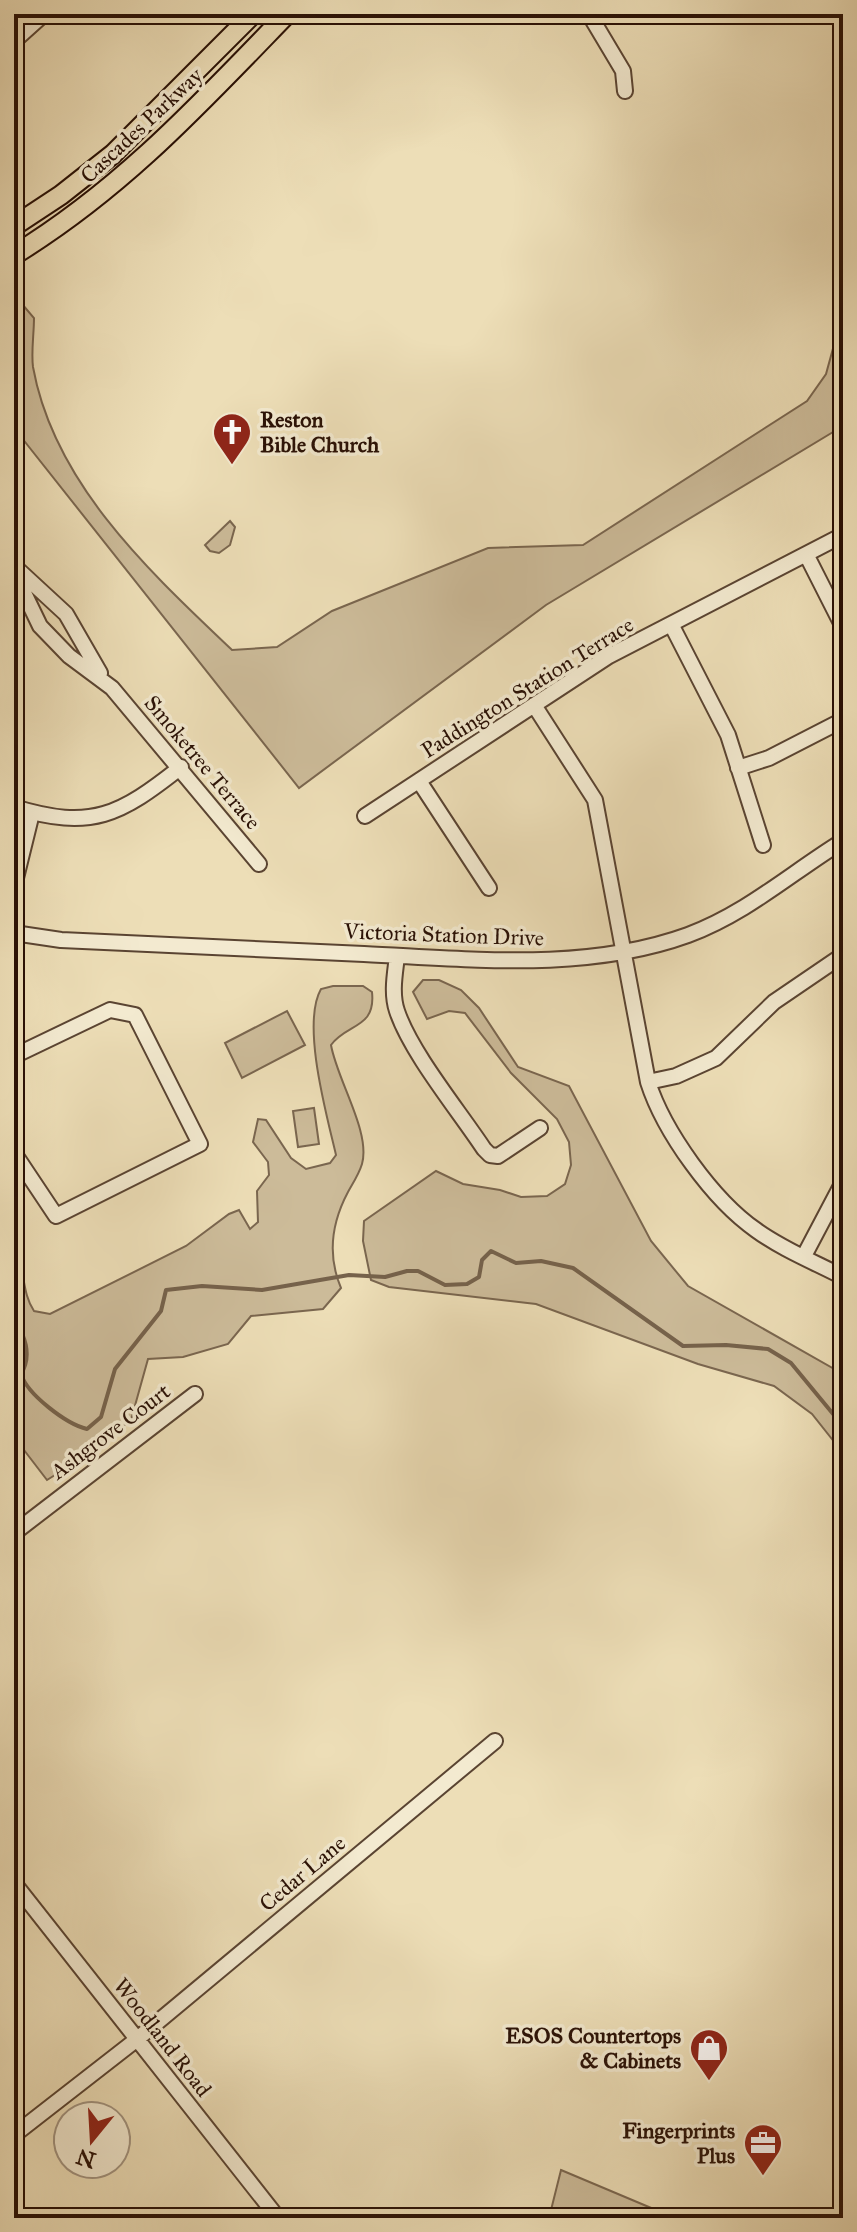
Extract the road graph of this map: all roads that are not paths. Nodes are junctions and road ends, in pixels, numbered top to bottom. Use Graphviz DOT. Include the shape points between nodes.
graph roads {
  1 [pos="44,14"];
  2 [pos="253,14"];
  3 [pos="287,14"];
  4 [pos="589,14"];
  5 [pos="14,41"];
  6 [pos="625,91"];
  7 [pos="14,226"];
  8 [pos="14,255"];
  9 [pos="843,535"];
  10 [pos="807,556"];
  11 [pos="14,569"];
  12 [pos="671,624"];
  13 [pos="843,627"];
  14 [pos="112,688"];
  15 [pos="534,705"];
  16 [pos="843,720"];
  17 [pos="181,767"];
  18 [pos="738,768"];
  19 [pos="419,781"];
  20 [pos="14,807"];
  21 [pos="32,813"];
  22 [pos="365,816"];
  23 [pos="843,841"];
  24 [pos="763,845"];
  25 [pos="259,864"];
  26 [pos="14,886"];
  27 [pos="489,888"];
  28 [pos="14,933"];
  29 [pos="624,953"];
  30 [pos="843,955"];
  31 [pos="397,956"];
  32 [pos="14,1056"];
  33 [pos="648,1082"];
  34 [pos="540,1128"];
  35 [pos="14,1153"];
  36 [pos="843,1182"];
  37 [pos="804,1256"];
  38 [pos="843,1277"];
  39 [pos="195,1394"];
  40 [pos="14,1533"];
  41 [pos="495,1741"];
  42 [pos="14,1883"];
  43 [pos="136,2040"];
  44 [pos="14,2135"];
  45 [pos="278,2218"];
  1 -- 5 [label="street"];
  2 -- 7 [label="main road, Cascades Parkway" via="113,154"];
  3 -- 8 [label="main road, Cascades Parkway" via="131,171"];
  4 -- 6 [label="street" via="623,71"];
  9 -- 10 [label="street, Paddington Station Terrace"];
  10 -- 12 [label="street, Paddington Station Terrace"];
  10 -- 13 [label="street"];
  11 -- 14 [label="street, Smoketree Terrace" via="66,614"];
  11 -- 14 [label="street, Smoketree Terrace" via="29,608 47,635"];
  12 -- 15 [label="street, Paddington Station Terrace" via="609,656"];
  12 -- 18 [label="street" via="728,735"];
  14 -- 17 [label="street, Smoketree Terrace"];
  15 -- 19 [label="street, Paddington Station Terrace"];
  15 -- 29 [label="street" via="595,800"];
  16 -- 18 [label="street"];
  17 -- 21 [label="street" via="137,802 101,817 64,820"];
  17 -- 25 [label="street, Smoketree Terrace"];
  18 -- 24 [label="street"];
  19 -- 22 [label="street, Paddington Station Terrace"];
  19 -- 27 [label="street"];
  20 -- 21 [label="street"];
  21 -- 26 [label="street"];
  23 -- 29 [label="street, Victoria Station Drive" via="720,921"];
  28 -- 31 [label="street, Victoria Station Drive" via="61,940"];
  29 -- 31 [label="street, Victoria Station Drive" via="557,959"];
  29 -- 33 [label="street"];
  30 -- 33 [label="street" via="767,1008 716,1058"];
  31 -- 34 [label="street" via="397,1012 484,1149 498,1156"];
  32 -- 35 [label="street" via="110,1010 135,1015 200,1144 56,1216"];
  33 -- 37 [label="street" via="664,1121 723,1201 759,1233"];
  36 -- 37 [label="street"];
  37 -- 38 [label="street"];
  39 -- 40 [label="street, Ashgrove Court"];
  41 -- 43 [label="street, Cedar Lane"];
  42 -- 43 [label="street, Woodland Road"];
  43 -- 44 [label="street, Cedar Lane"];
  43 -- 45 [label="street, Woodland Road"];
}
